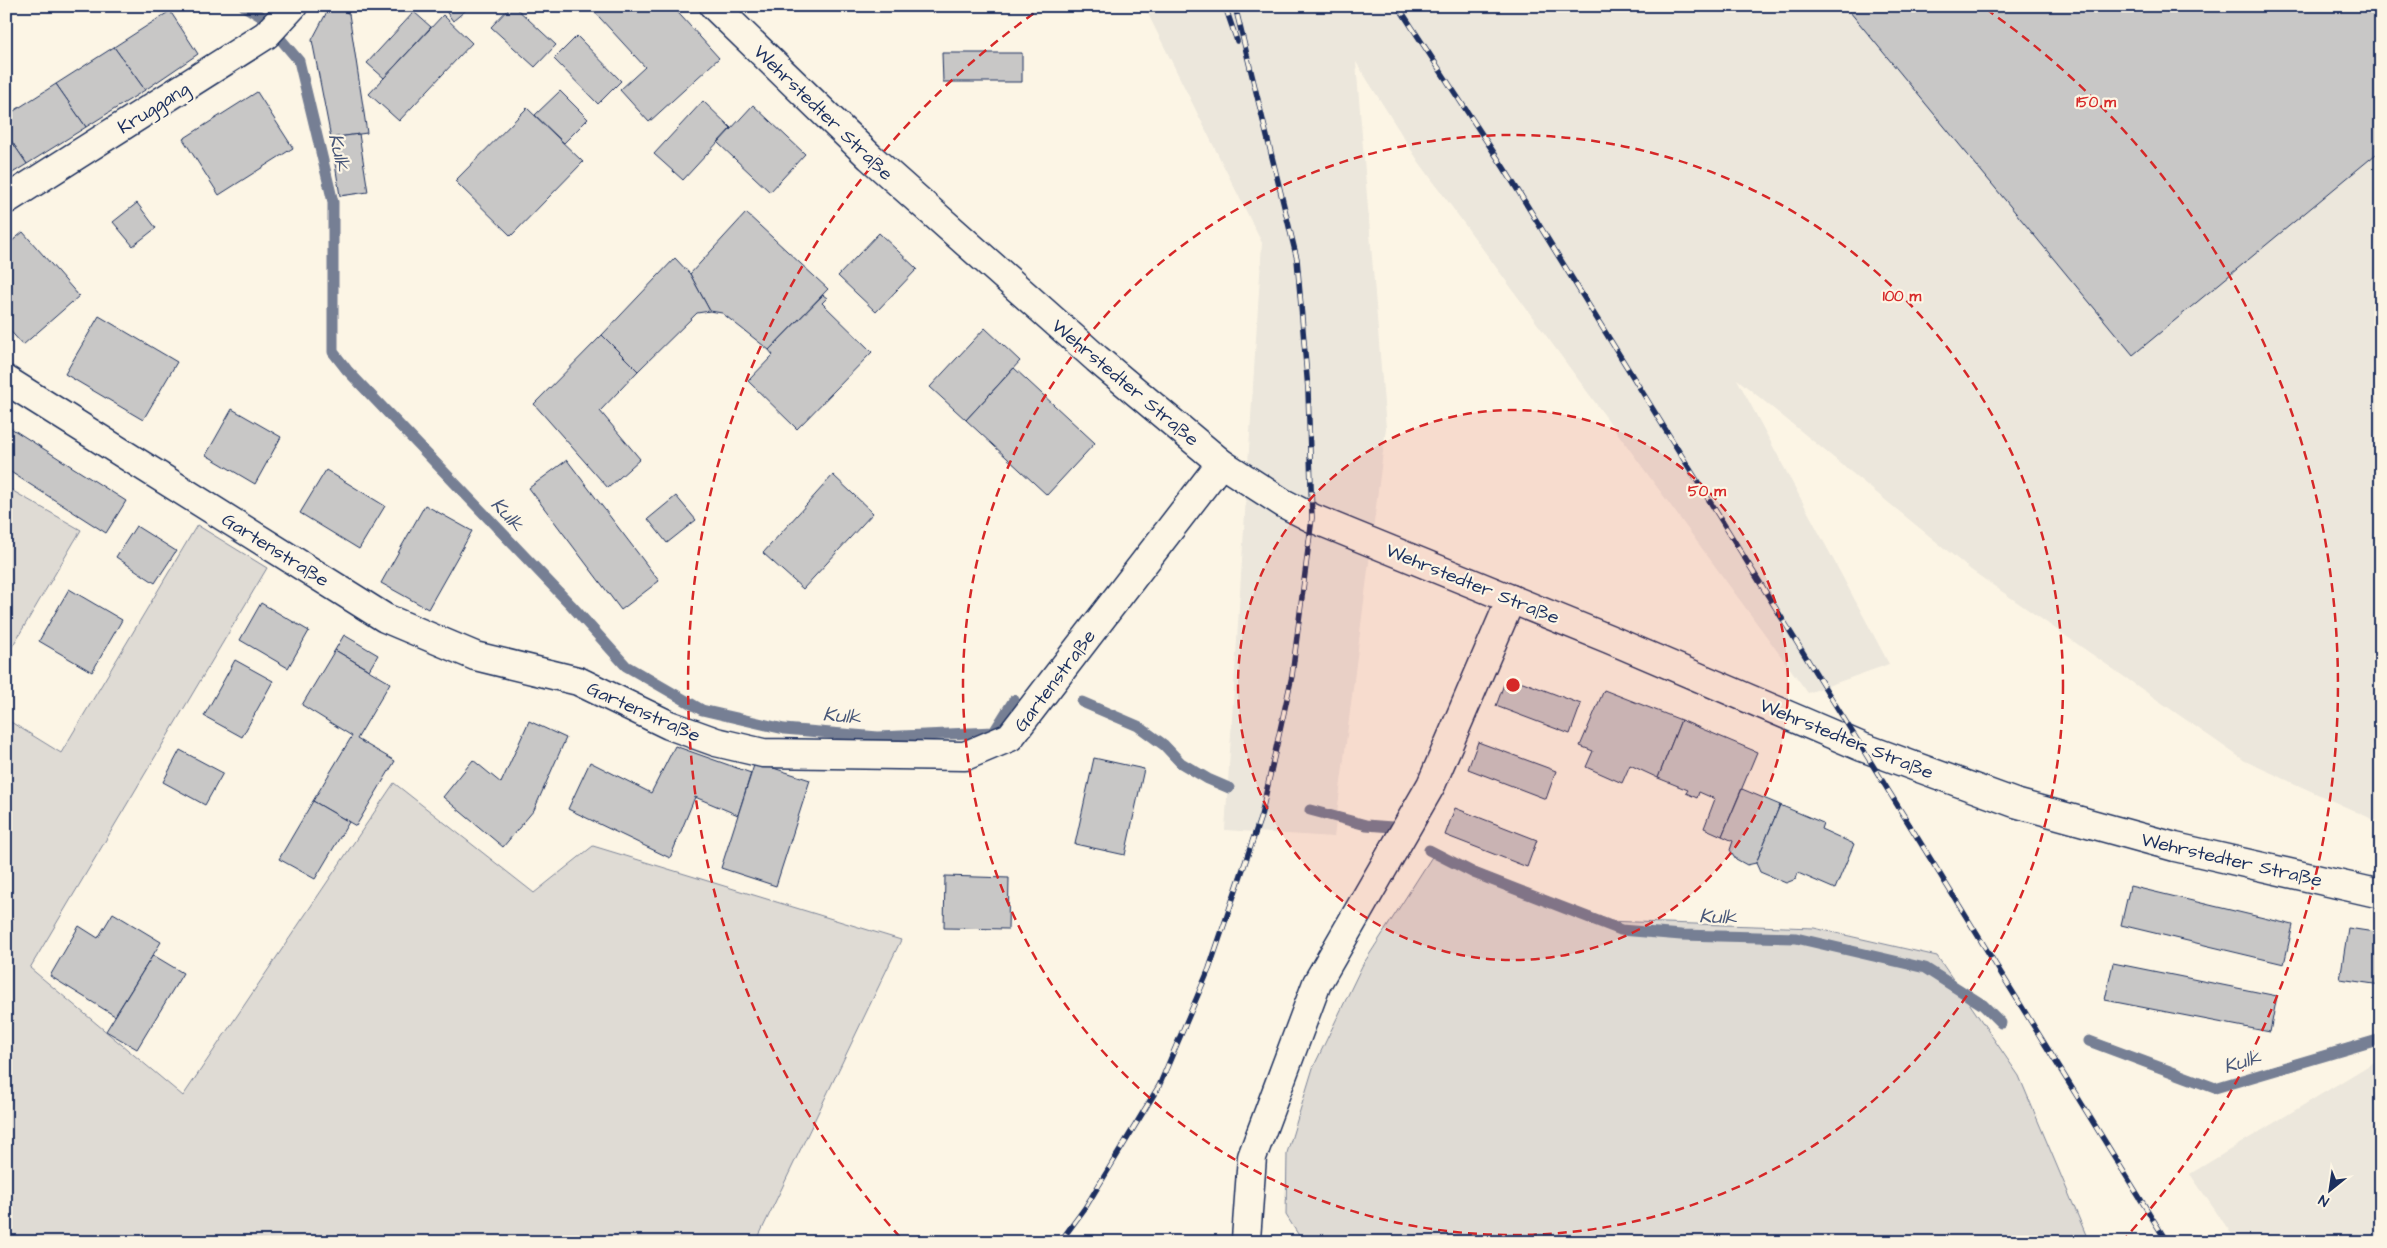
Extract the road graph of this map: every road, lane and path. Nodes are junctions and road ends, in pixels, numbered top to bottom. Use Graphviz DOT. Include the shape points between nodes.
graph roads {
  1 [pos="714,6"];
  2 [pos="289,11"];
  3 [pos="6,200"];
  4 [pos="6,380"];
  5 [pos="1221,463"];
  6 [pos="1511,599"];
  7 [pos="2381,894"];
  8 [pos="1248,1242"];
  1 -- 5 [label="street, Wehrstedter Straße" via="877,164 1097,360"];
  2 -- 3 [label="street, Kruggang" via="266,35"];
  4 -- 5 [label="street, Gartenstraße" via="385,618 475,656 578,681 669,725 716,742 763,753 966,756 1010,737"];
  5 -- 6 [label="street, Wehrstedter Straße" via="1312,518"];
  6 -- 7 [label="street, Wehrstedter Straße" via="1862,747 2015,803 2175,847"];
  6 -- 8 [label="street" via="1431,785 1317,983 1252,1157"];
}
